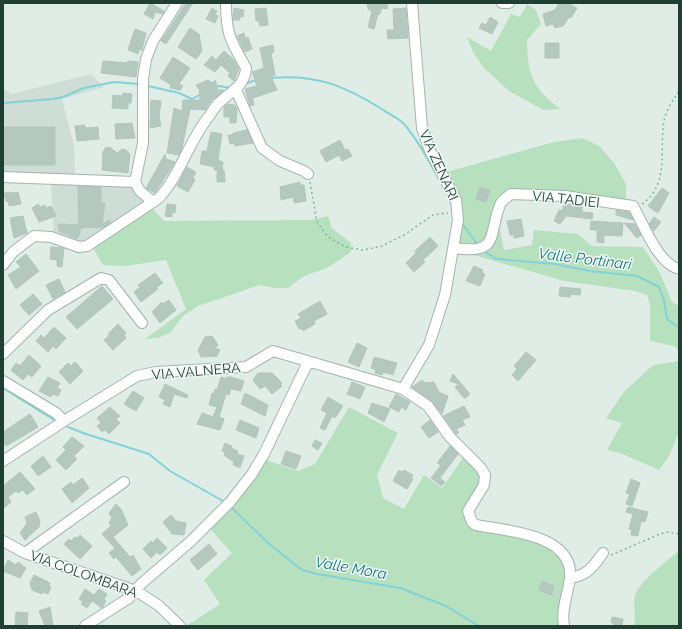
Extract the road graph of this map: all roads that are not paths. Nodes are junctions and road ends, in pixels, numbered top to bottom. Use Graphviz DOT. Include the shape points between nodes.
graph roads {
  1 [pos="177,3"];
  2 [pos="226,3"];
  3 [pos="412,3"];
  4 [pos="502,3"];
  5 [pos="509,3"];
  6 [pos="236,90"];
  7 [pos="308,174"];
  8 [pos="3,177"];
  9 [pos="135,182"];
  10 [pos="153,202"];
  11 [pos="454,248"];
  12 [pos="3,265"];
  13 [pos="679,269"];
  14 [pos="142,323"];
  15 [pos="3,354"];
  16 [pos="308,362"];
  17 [pos="3,381"];
  18 [pos="403,389"];
  19 [pos="64,421"];
  20 [pos="3,461"];
  21 [pos="124,482"];
  22 [pos="3,541"];
  23 [pos="24,553"];
  24 [pos="606,554"];
  25 [pos="570,578"];
  26 [pos="136,591"];
  27 [pos="85,626"];
  28 [pos="180,626"];
  29 [pos="564,626"];
  1 -- 9 [label="street" via="153,41 146,59 143,79 143,142"];
  2 -- 6 [label="street" via="228,36 246,68 243,82"];
  3 -- 11 [label="street, VIA ZENARI" via="422,128 430,151 456,200 458,213"];
  4 -- 5 [label="street"];
  6 -- 7 [label="street" via="262,148 280,161"];
  6 -- 10 [label="street" via="220,101 198,130 168,188"];
  8 -- 9 [label="street"];
  9 -- 10 [label="street" via="140,191"];
  10 -- 12 [label="street" via="87,246 79,247 51,237 34,236 13,252"];
  11 -- 13 [label="street, VIA TADIEI" via="475,250 486,245 492,239 500,203 511,194 565,196 633,206 660,256 666,263"];
  11 -- 18 [label="street, VIA ZENARI" via="445,295 429,345"];
  14 -- 15 [label="street" via="108,280 101,278 48,310"];
  16 -- 18 [label="street, VIA VALNERA"];
  16 -- 19 [label="street, VIA VALNERA" via="273,351 246,367 156,372 137,376"];
  16 -- 26 [label="street" via="252,474 230,502"];
  17 -- 19 [label="street" via="56,413"];
  18 -- 25 [label="street, VIA VALNERA" via="428,406 450,437 485,474 484,485 468,511 472,522 476,525 526,534 556,546 568,562"];
  19 -- 20 [label="street, VIA VALNERA"];
  21 -- 23 [label="street"];
  22 -- 23 [label="street, VIA COLOMBARA"];
  23 -- 26 [label="street, VIA COLOMBARA"];
  24 -- 25 [label="street" via="594,568"];
  25 -- 29 [label="street" via="564,603"];
  26 -- 27 [label="street" via="112,610"];
  26 -- 28 [label="street, VIA COLOMBARA" via="158,605"];
}
